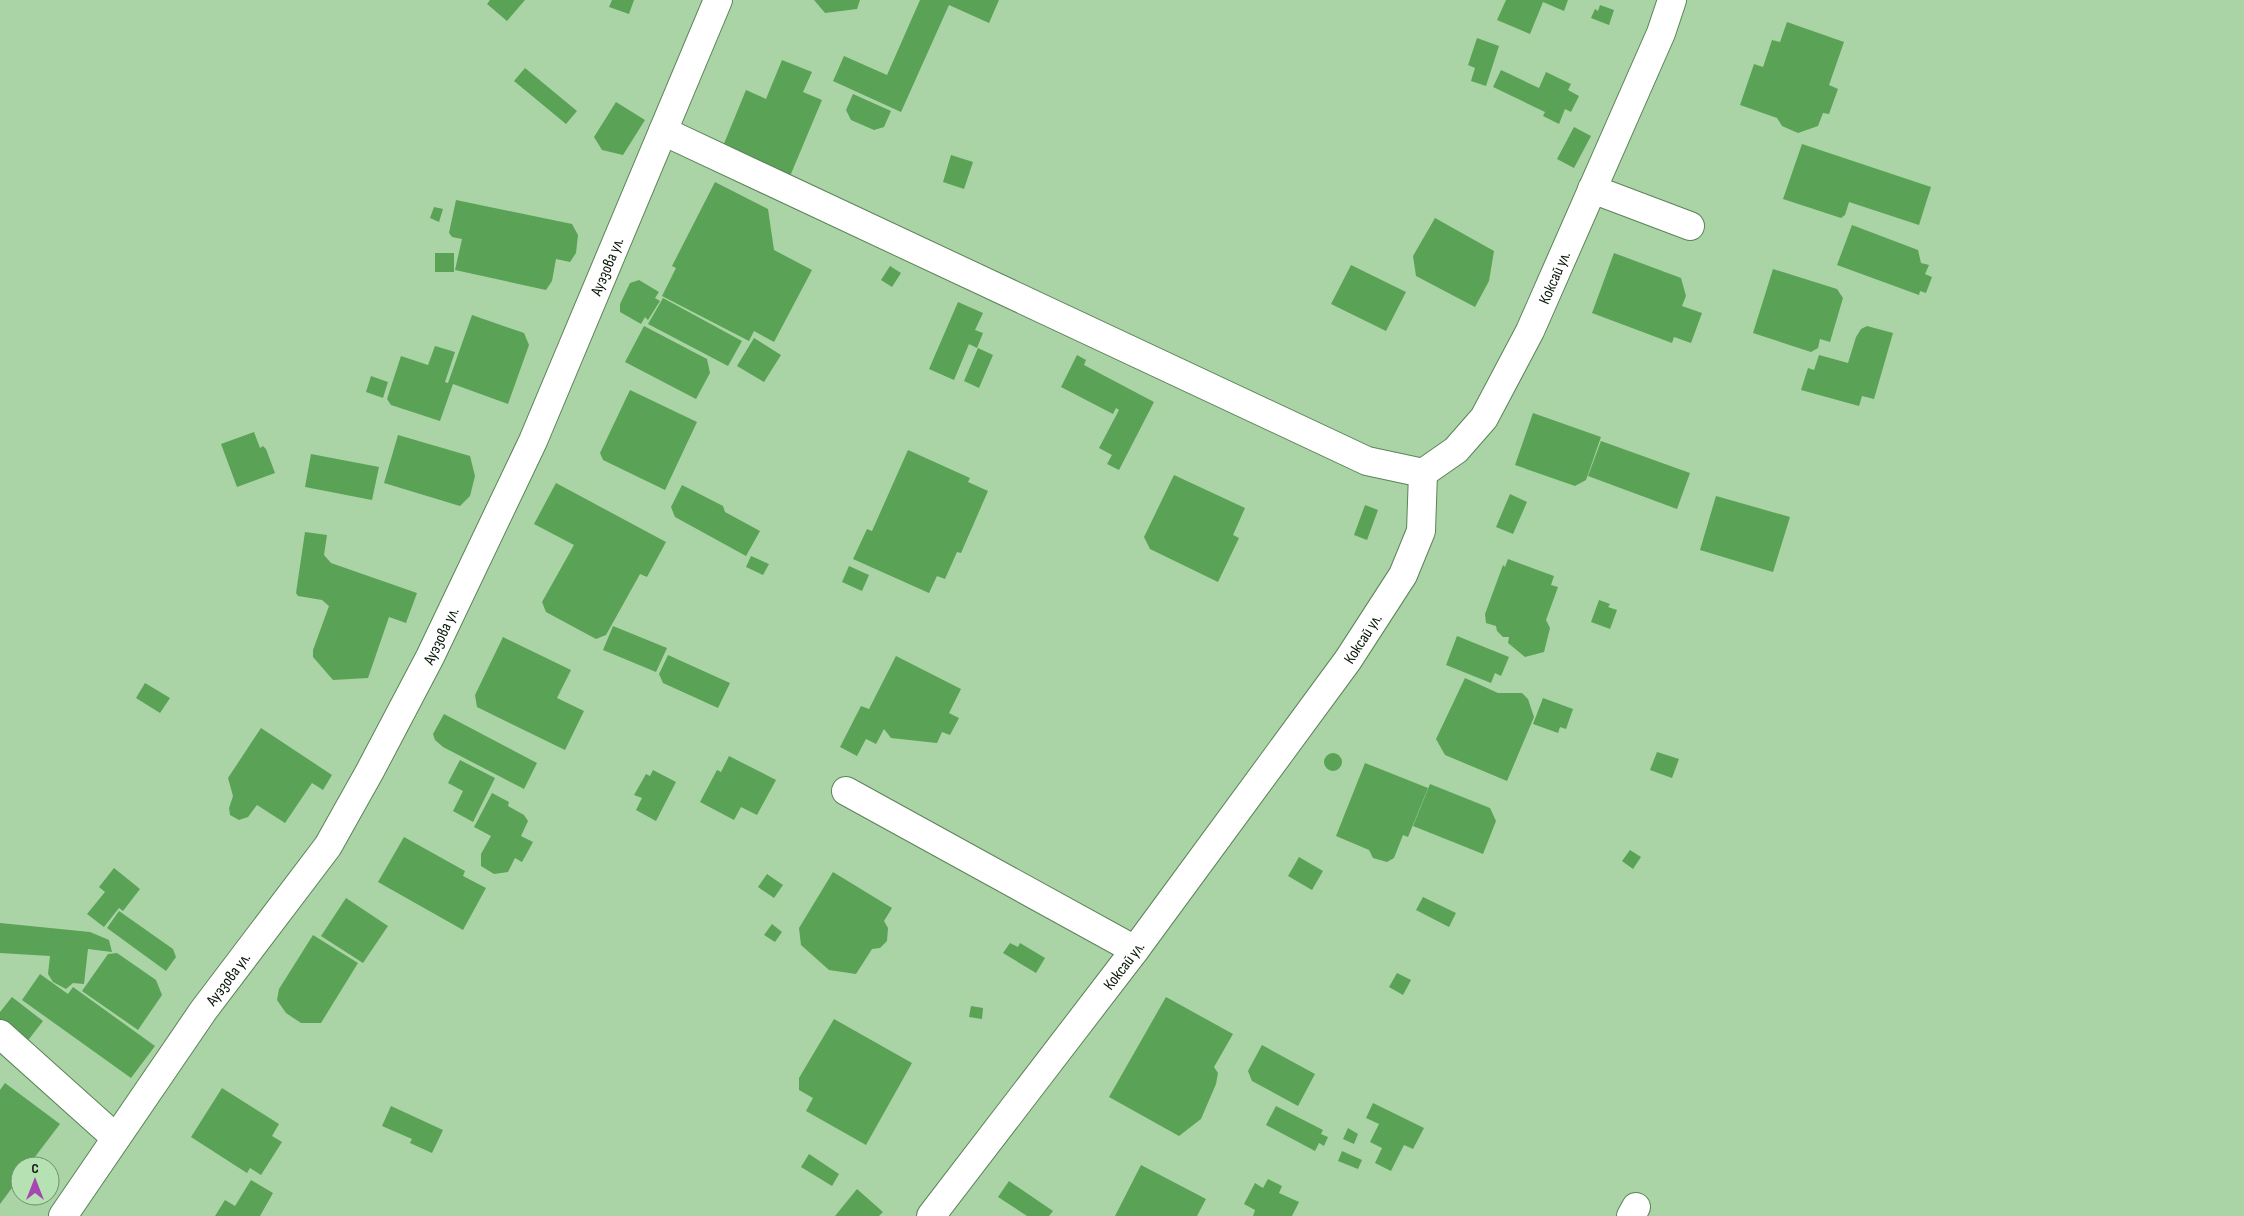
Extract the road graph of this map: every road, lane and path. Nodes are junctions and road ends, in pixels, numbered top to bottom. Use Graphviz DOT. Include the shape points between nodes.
graph roads {
  1 [pos="718,0"];
  2 [pos="1672,0"];
  3 [pos="663,131"];
  4 [pos="1592,189"];
  5 [pos="1690,226"];
  6 [pos="1423,473"];
  7 [pos="846,791"];
  8 [pos="1135,950"];
  9 [pos="0,1034"];
  10 [pos="116,1138"];
  11 [pos="63,1216"];
  12 [pos="931,1216"];
  1 -- 3 [label="street, Ауэзова ул."];
  2 -- 4 [label="street, Коксай ул."];
  3 -- 6 [label="street" via="1367,461"];
  3 -- 10 [label="street, Ауэзова ул." via="533,440 430,657 370,770 328,846 203,1011"];
  4 -- 5 [label="street"];
  4 -- 6 [label="street, Коксай ул." via="1530,331 1484,418 1456,450"];
  6 -- 8 [label="street, Коксай ул." via="1421,532 1403,575 1348,660"];
  7 -- 8 [label="street"];
  8 -- 12 [label="street, Коксай ул."];
  9 -- 10 [label="street"];
  10 -- 11 [label="street, Ауэзова ул."];
}
